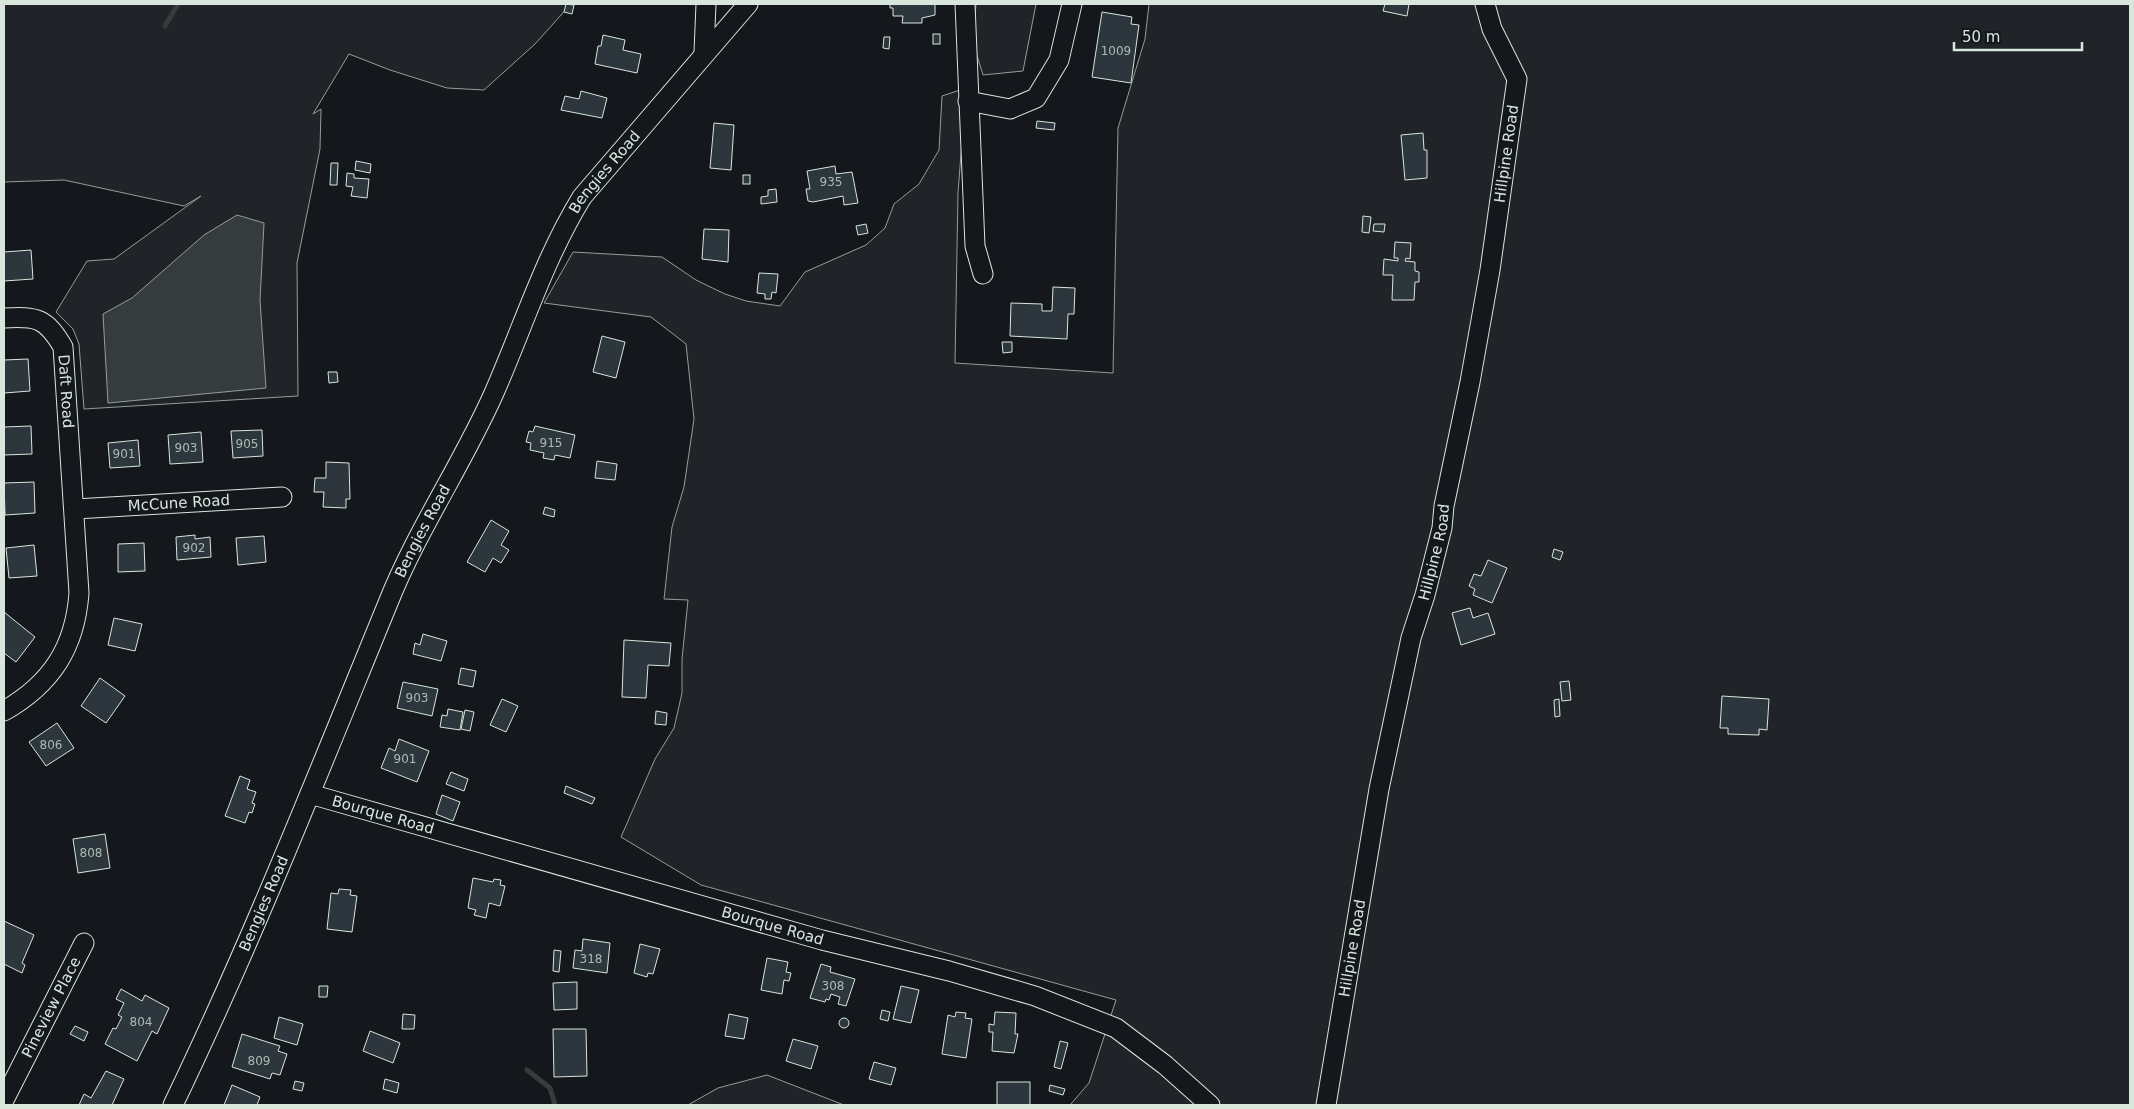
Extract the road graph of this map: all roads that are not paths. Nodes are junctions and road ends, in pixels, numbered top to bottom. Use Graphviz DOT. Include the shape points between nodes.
graph roads {
  1 [pos="706,4"];
  2 [pos="748,4"];
  3 [pos="965,4"];
  4 [pos="1072,4"];
  5 [pos="1485,4"];
  6 [pos="704,52"];
  7 [pos="968,102"];
  8 [pos="984,274"];
  9 [pos="4,318"];
  10 [pos="282,497"];
  11 [pos="75,509"];
  12 [pos="4,711"];
  13 [pos="310,794"];
  14 [pos="84,943"];
  15 [pos="4,1100"];
  16 [pos="173,1105"];
  17 [pos="1210,1105"];
  18 [pos="1326,1105"];
  1 -- 6 [label="street"];
  2 -- 6 [label="street, Bengies Road"];
  3 -- 7 [label="street"];
  4 -- 7 [label="street" via="1059,60 1036,98 1010,109"];
  5 -- 18 [label="street, Hillpine Road" via="1492,29 1517,78 1490,270 1442,528 1426,595 1411,638 1379,788"];
  6 -- 13 [label="street, Bengies Road" via="582,196 566,223 494,394 388,603"];
  7 -- 8 [label="street" via="976,246"];
  9 -- 11 [label="street, Daft Road" via="27,317 42,322 52,328 63,347"];
  10 -- 11 [label="street, McCune Road"];
  11 -- 12 [label="street, Daft Road" via="79,593 74,630 48,677 27,698"];
  13 -- 16 [label="street, Bengies Road" via="214,1019"];
  13 -- 17 [label="street, Bourque Road" via="822,940 1035,996 1116,1028"];
  14 -- 15 [label="street, Pineview Place"];
}
